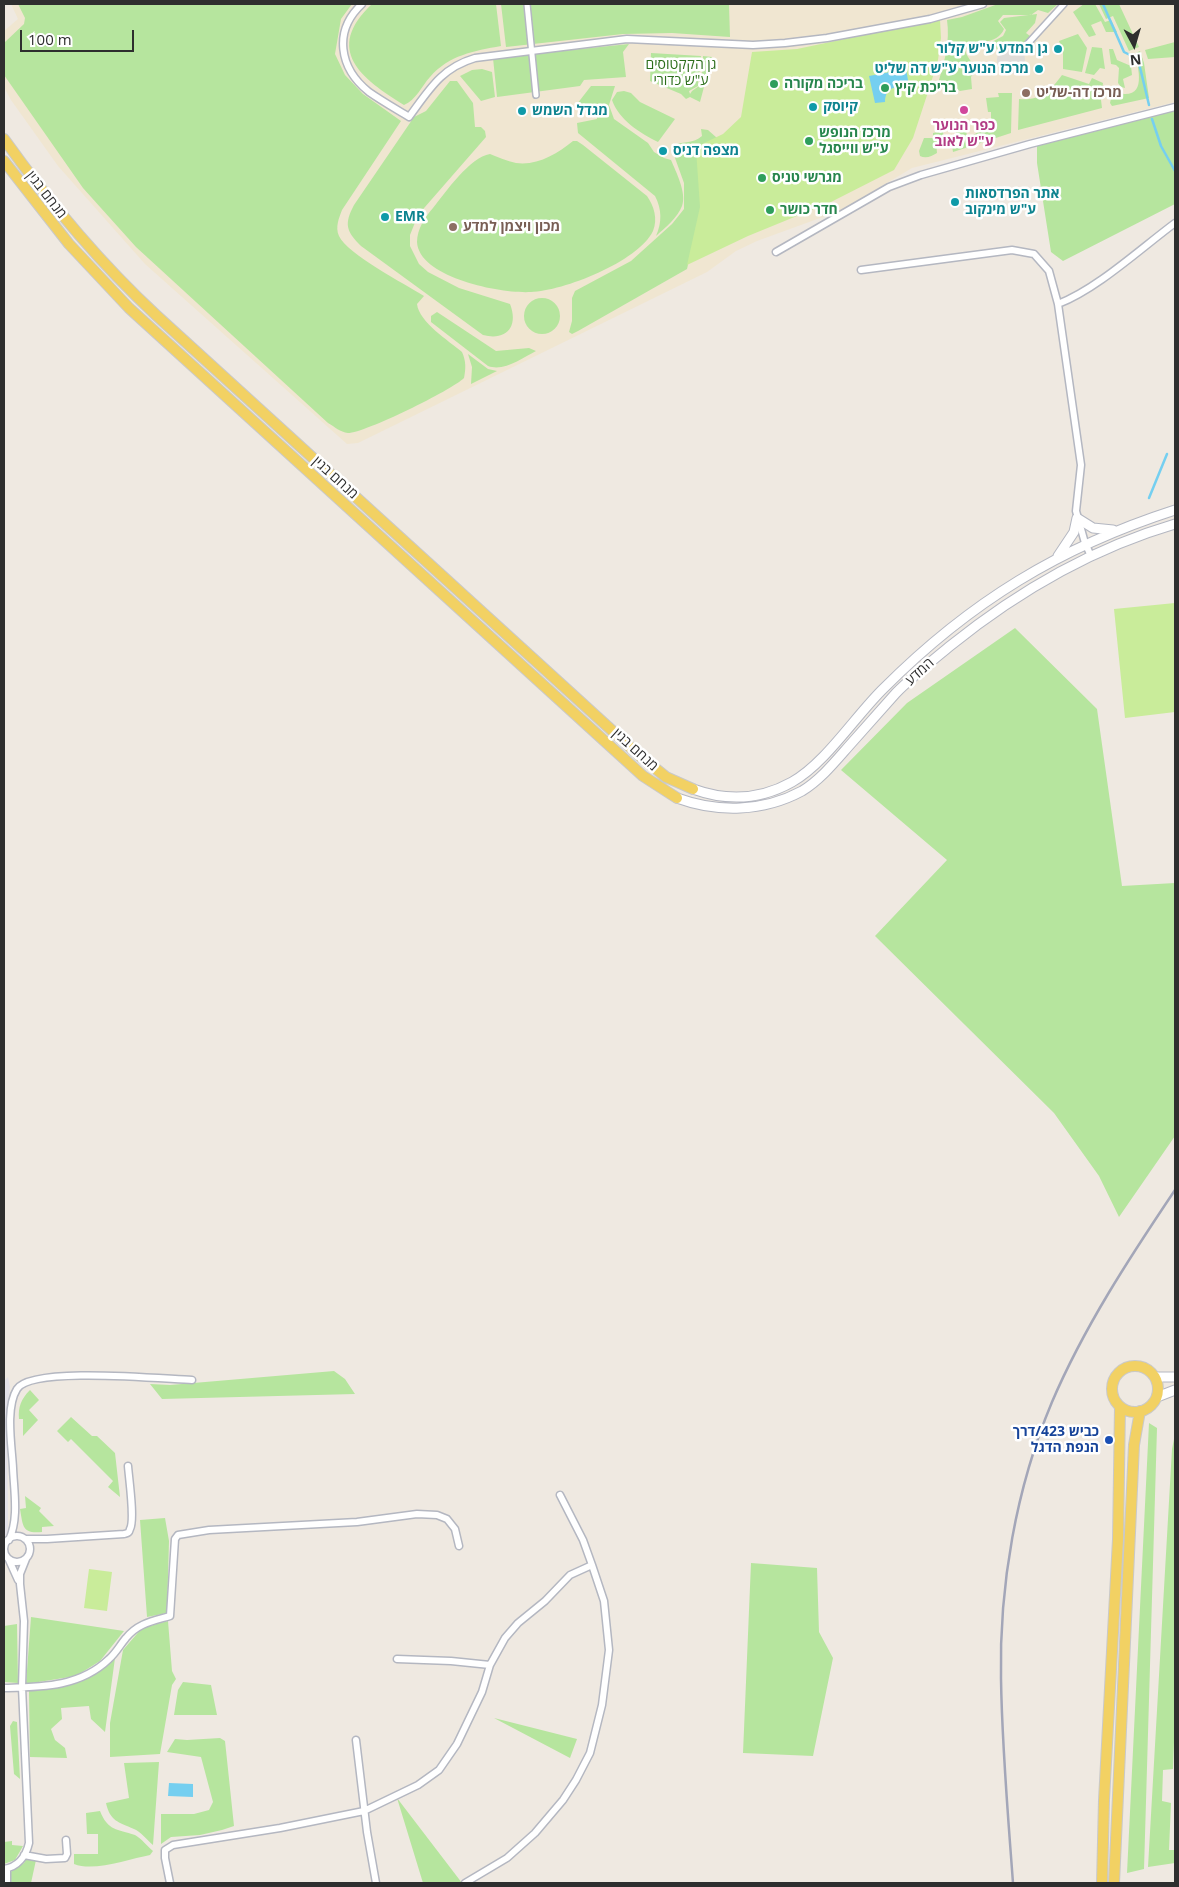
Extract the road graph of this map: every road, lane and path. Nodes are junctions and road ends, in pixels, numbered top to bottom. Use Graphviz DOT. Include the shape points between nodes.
graph roads {
  1 [pos="362,4"];
  2 [pos="526,4"];
  3 [pos="983,4"];
  4 [pos="1064,4"];
  5 [pos="1022,50"];
  6 [pos="531,51"];
  7 [pos="536,94"];
  8 [pos="1175,107"];
  9 [pos="4,139"];
  10 [pos="4,161"];
  11 [pos="1175,223"];
  12 [pos="776,252"];
  13 [pos="861,270"];
  14 [pos="1058,304"];
  15 [pos="1175,510"];
  16 [pos="1077,518"];
  17 [pos="1175,524"];
  18 [pos="1130,526"];
  19 [pos="1085,543"];
  20 [pos="1091,556"];
  21 [pos="1056,558"];
  22 [pos="693,789"];
  23 [pos="677,798"];
  24 [pos="1155,1377"];
  25 [pos="1175,1377"];
  26 [pos="192,1380"];
  27 [pos="1175,1390"];
  28 [pos="1157,1397"];
  29 [pos="1120,1407"];
  30 [pos="1140,1411"];
  31 [pos="128,1466"];
  32 [pos="560,1495"];
  33 [pos="15,1518"];
  34 [pos="24,1538"];
  35 [pos="47,1539"];
  36 [pos="9,1540"];
  37 [pos="460,1546"];
  38 [pos="30,1552"];
  39 [pos="26,1559"];
  40 [pos="9,1560"];
  41 [pos="592,1565"];
  42 [pos="20,1584"];
  43 [pos="397,1659"];
  44 [pos="490,1664"];
  45 [pos="22,1687"];
  46 [pos="4,1688"];
  47 [pos="356,1740"];
  48 [pos="364,1811"];
  49 [pos="66,1840"];
  50 [pos="24,1855"];
  51 [pos="5,1869"];
  52 [pos="7,1883"];
  53 [pos="170,1883"];
  54 [pos="376,1883"];
  55 [pos="465,1883"];
  56 [pos="1102,1883"];
  57 [pos="1114,1883"];
  1 -- 6 [label="street" via="345,28 346,60 353,75 369,91 410,117 437,80 454,66 475,58"];
  2 -- 6 [label="street"];
  3 -- 6 [label="street" via="922,20 785,43 753,45 627,39"];
  4 -- 5 [label="street"];
  6 -- 7 [label="street"];
  8 -- 12 [label="street" via="921,175 889,187"];
  9 -- 22 [label="main road, מנחם בגין" via="79,235 138,298 640,756 666,777"];
  10 -- 23 [label="main road, מנחם בגין" via="69,244 128,308 643,776"];
  11 -- 14 [label="street" via="1098,281"];
  13 -- 14 [label="street" via="1012,250 1034,254 1049,272"];
  14 -- 16 [label="street" via="1080,465"];
  15 -- 18 [label="main road, המדע"];
  16 -- 18 [label="main road" via="1099,529"];
  16 -- 19 [label="street"];
  16 -- 21 [label="main road" via="1074,532"];
  17 -- 20 [label="main road, המדע"];
  18 -- 19 [label="main road, המדע"];
  19 -- 20 [label="street"];
  19 -- 21 [label="main road, המדע"];
  20 -- 23 [label="main road, המדע" via="1013,599 942,652 896,694 831,766 803,790 774,802 738,809 701,806"];
  21 -- 22 [label="main road, המדע" via="1001,591 940,636 884,688 801,777 772,791 752,796 722,796"];
  24 -- 25 [label="main road"];
  24 -- 28 [label="main road"];
  24 -- 29 [label="main road" via="1148,1369 1139,1366 1121,1369 1113,1381 1112,1390"];
  26 -- 33 [label="street" via="87,1376 42,1378 23,1383 17,1388 11,1408"];
  27 -- 28 [label="main road"];
  28 -- 30 [label="main road"];
  29 -- 30 [label="main road"];
  29 -- 56 [label="main road" via="1118,1539"];
  30 -- 57 [label="main road" via="1134,1445"];
  31 -- 35 [label="street" via="132,1516 128,1532"];
  32 -- 41 [label="street"];
  33 -- 34 [label="street"];
  33 -- 36 [label="street"];
  34 -- 35 [label="street"];
  34 -- 36 [label="street" via="14,1536"];
  34 -- 38 [label="street"];
  35 -- 38 [label="street"];
  36 -- 40 [label="street" via="4,1549"];
  37 -- 45 [label="street" via="448,1519 417,1514 358,1522 210,1530 178,1535 175,1539 170,1616 134,1629 108,1661 82,1678 68,1683"];
  38 -- 39 [label="street"];
  39 -- 40 [label="street" via="18,1562"];
  39 -- 42 [label="street"];
  40 -- 42 [label="street"];
  41 -- 44 [label="street" via="570,1574 545,1601 518,1623"];
  41 -- 55 [label="street" via="604,1601 609,1650 602,1704 590,1752 576,1780 535,1833 507,1858"];
  42 -- 45 [label="street" via="24,1621"];
  43 -- 44 [label="street"];
  44 -- 48 [label="street" via="474,1710 439,1770 418,1785"];
  45 -- 46 [label="street"];
  45 -- 50 [label="street" via="29,1843"];
  47 -- 48 [label="street"];
  48 -- 53 [label="street" via="172,1845 165,1850"];
  48 -- 54 [label="street"];
  49 -- 50 [label="street" via="65,1858"];
  50 -- 51 [label="street" via="18,1863"];
  51 -- 52 [label="street"];
}
